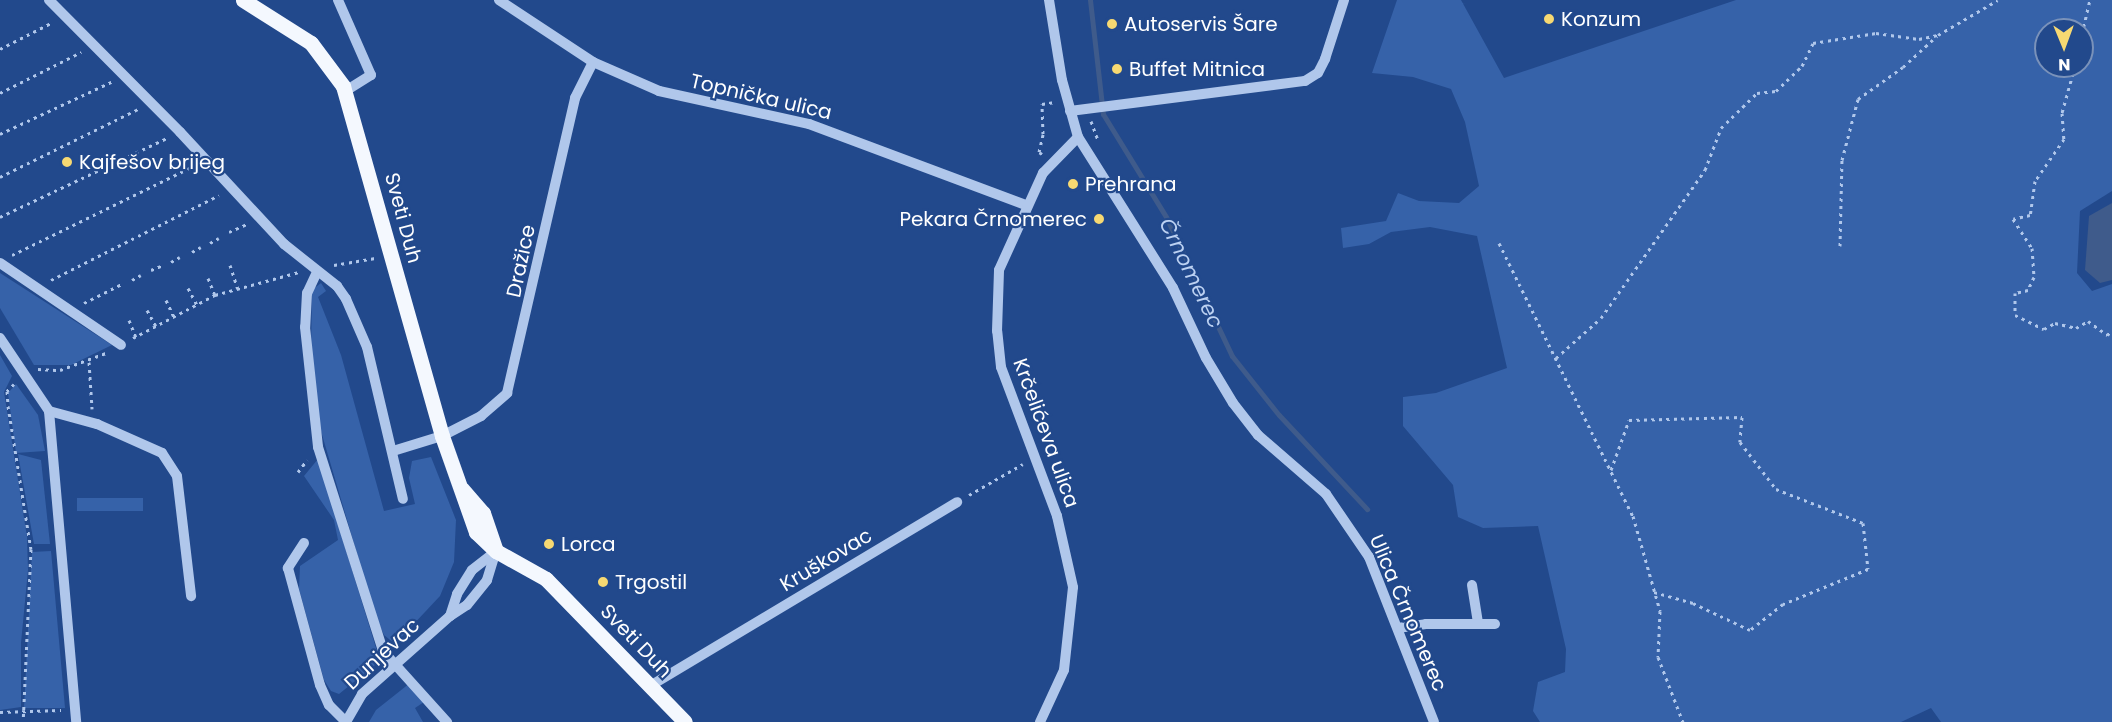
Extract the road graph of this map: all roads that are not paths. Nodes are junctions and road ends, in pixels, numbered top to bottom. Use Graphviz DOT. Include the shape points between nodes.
graph roads {
  1 [pos="49,0"];
  2 [pos="243,0"];
  3 [pos="339,0"];
  4 [pos="499,0"];
  5 [pos="1049,0"];
  6 [pos="1344,0"];
  7 [pos="593,62"];
  8 [pos="345,91"];
  9 [pos="1070,111"];
  10 [pos="1078,137"];
  11 [pos="1026,205"];
  12 [pos="0,263"];
  13 [pos="317,272"];
  14 [pos="0,338"];
  15 [pos="121,345"];
  16 [pos="49,411"];
  17 [pos="442,436"];
  18 [pos="393,451"];
  19 [pos="403,499"];
  20 [pos="957,502"];
  21 [pos="304,543"];
  22 [pos="496,551"];
  23 [pos="1472,585"];
  24 [pos="191,596"];
  25 [pos="450,616"];
  26 [pos="1478,624"];
  27 [pos="1495,624"];
  28 [pos="1398,628"];
  29 [pos="396,665"];
  30 [pos="650,686"];
  31 [pos="76,722"];
  32 [pos="346,722"];
  33 [pos="447,722"];
  34 [pos="685,722"];
  35 [pos="1040,722"];
  36 [pos="1434,722"];
  1 -- 13 [label="street"];
  2 -- 8 [label="main road, Sveti Duh" via="311,44"];
  3 -- 8 [label="street" via="370,75"];
  4 -- 7 [label="street, Topnička ulica"];
  5 -- 9 [label="street, Ulica Črnomerec"];
  6 -- 9 [label="street" via="1325,59 1318,73 1305,81"];
  7 -- 11 [label="street, Topnička ulica" via="659,92 809,124"];
  7 -- 17 [label="street, Dražice" via="575,99 513,381 499,404"];
  8 -- 17 [label="main road, Sveti Duh"];
  9 -- 10 [label="street, Ulica Črnomerec"];
  10 -- 11 [label="street, Krčelićeva ulica" via="1043,173"];
  10 -- 28 [label="street, Ulica Črnomerec" via="1158,261 1233,403 1258,435 1326,494 1349,525 1369,557"];
  11 -- 35 [label="street, Krčelićeva ulica" via="999,270 1001,367 1057,516 1073,586 1064,670"];
  12 -- 15 [label="street"];
  13 -- 18 [label="street" via="337,286 358,320"];
  13 -- 29 [label="street" via="307,292 304,327 318,447 383,651"];
  14 -- 16 [label="street"];
  16 -- 24 [label="street" via="91,423 162,453 177,476"];
  16 -- 31 [label="street"];
  17 -- 18 [label="street, Dražice"];
  17 -- 22 [label="main road, Sveti Duh" via="462,489 483,513"];
  18 -- 19 [label="street"];
  20 -- 30 [label="street, Kruškovac"];
  21 -- 32 [label="street" via="288,568 320,685 329,705"];
  22 -- 25 [label="street, Dunjevac" via="472,570 456,594"];
  22 -- 25 [label="street, Dunjevac" via="486,580 467,606"];
  22 -- 30 [label="main road, Sveti Duh" via="546,579"];
  23 -- 26 [label="street"];
  25 -- 29 [label="street, Dunjevac"];
  26 -- 27 [label="street"];
  26 -- 28 [label="street"];
  28 -- 36 [label="street, Ulica Črnomerec"];
  29 -- 32 [label="street, Dunjevac" via="362,694"];
  29 -- 33 [label="street"];
  30 -- 34 [label="main road, Sveti Duh"];
}
